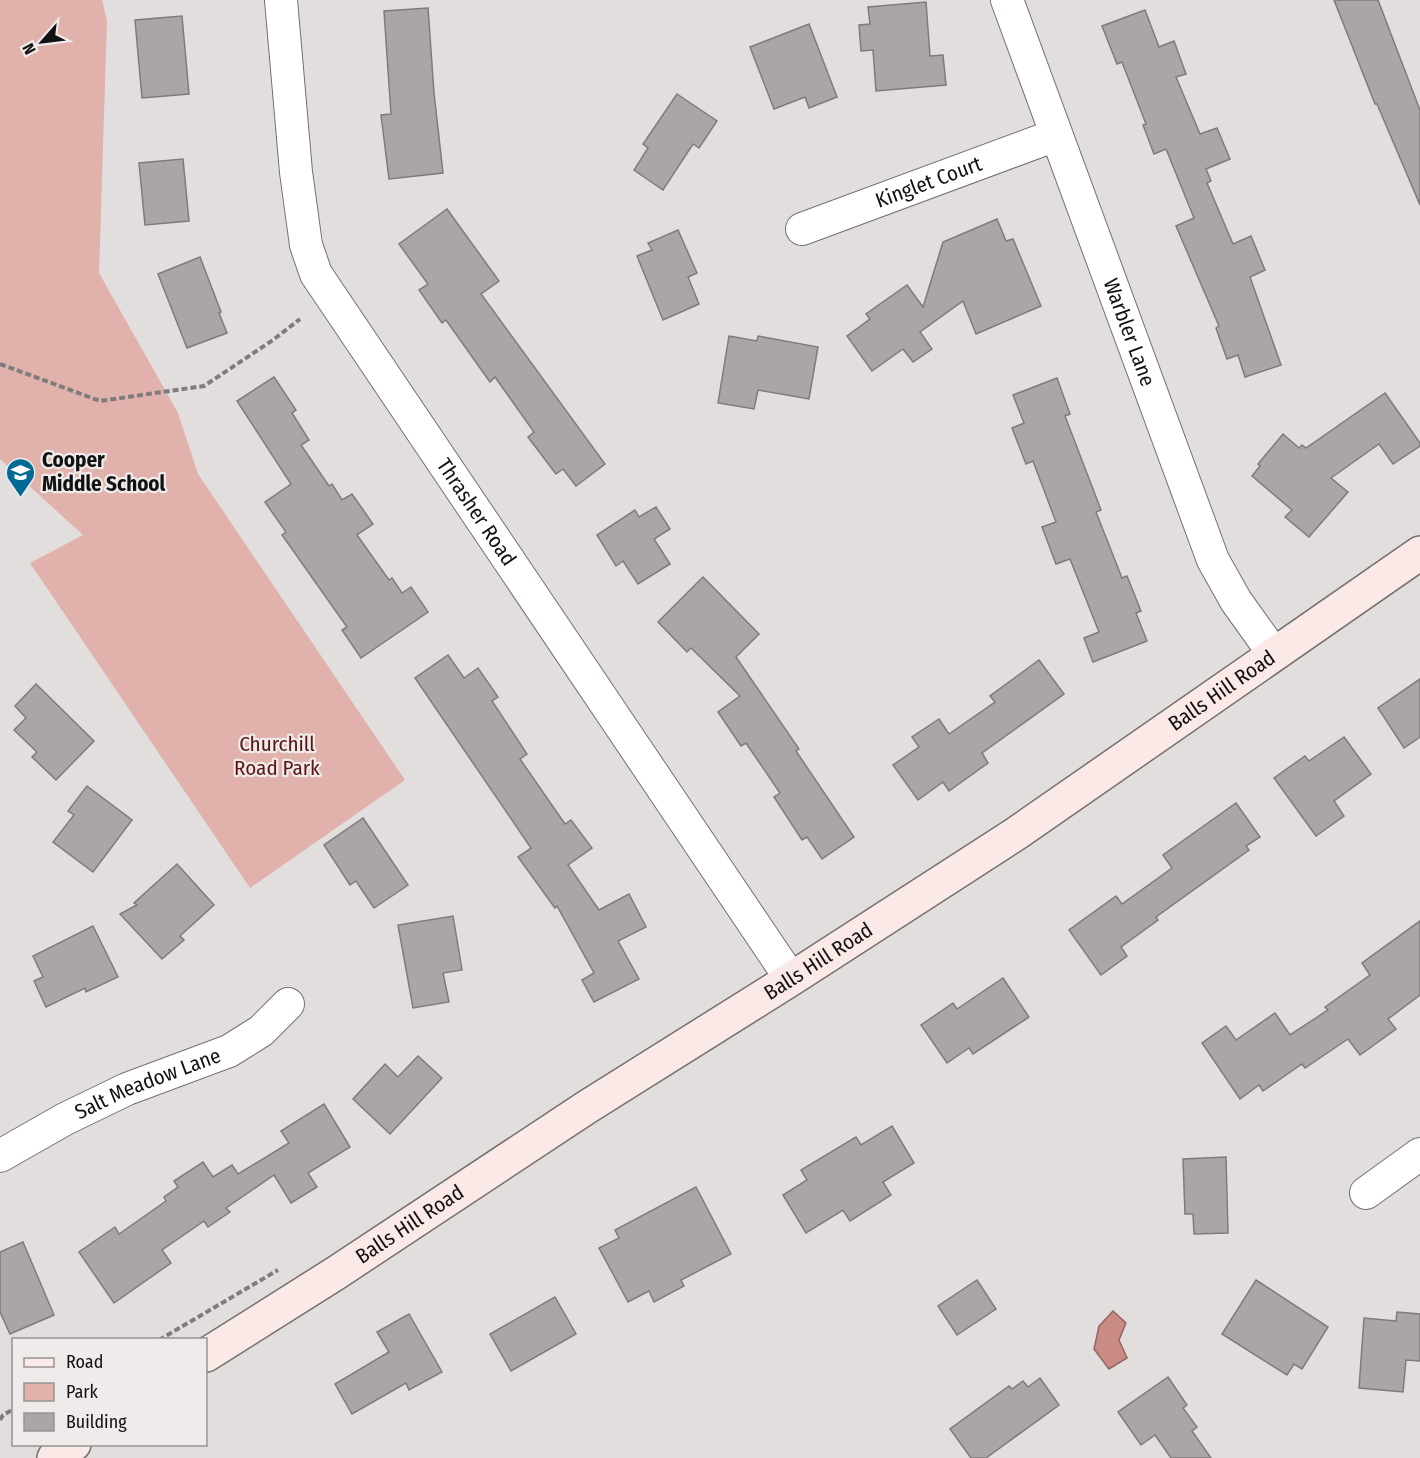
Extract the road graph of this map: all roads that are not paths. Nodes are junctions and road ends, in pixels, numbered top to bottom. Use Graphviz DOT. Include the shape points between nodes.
graph roads {
  1 [pos="281,0"];
  2 [pos="1007,0"];
  3 [pos="1056,135"];
  4 [pos="802,229"];
  5 [pos="1420,553"];
  6 [pos="1274,654"];
  7 [pos="791,979"];
  8 [pos="288,1004"];
  9 [pos="1420,1154"];
  10 [pos="0,1156"];
  11 [pos="1366,1192"];
  12 [pos="207,1354"];
  13 [pos="71,1446"];
  14 [pos="54,1458"];
  1 -- 7 [label="street, Thrasher Road" via="304,235 316,274"];
  2 -- 3 [label="street, Warbler Lane"];
  3 -- 4 [label="street, Kinglet Court"];
  3 -- 6 [label="street, Warbler Lane" via="1213,560 1236,601"];
  5 -- 6 [label="street, Balls Hill Road"];
  6 -- 7 [label="street, Balls Hill Road" via="1017,833"];
  7 -- 12 [label="street, Balls Hill Road"];
  8 -- 10 [label="street, Salt Meadow Lane" via="261,1031 229,1052 127,1089"];
  9 -- 11 [label="street"];
  13 -- 14 [label="street"];
}
